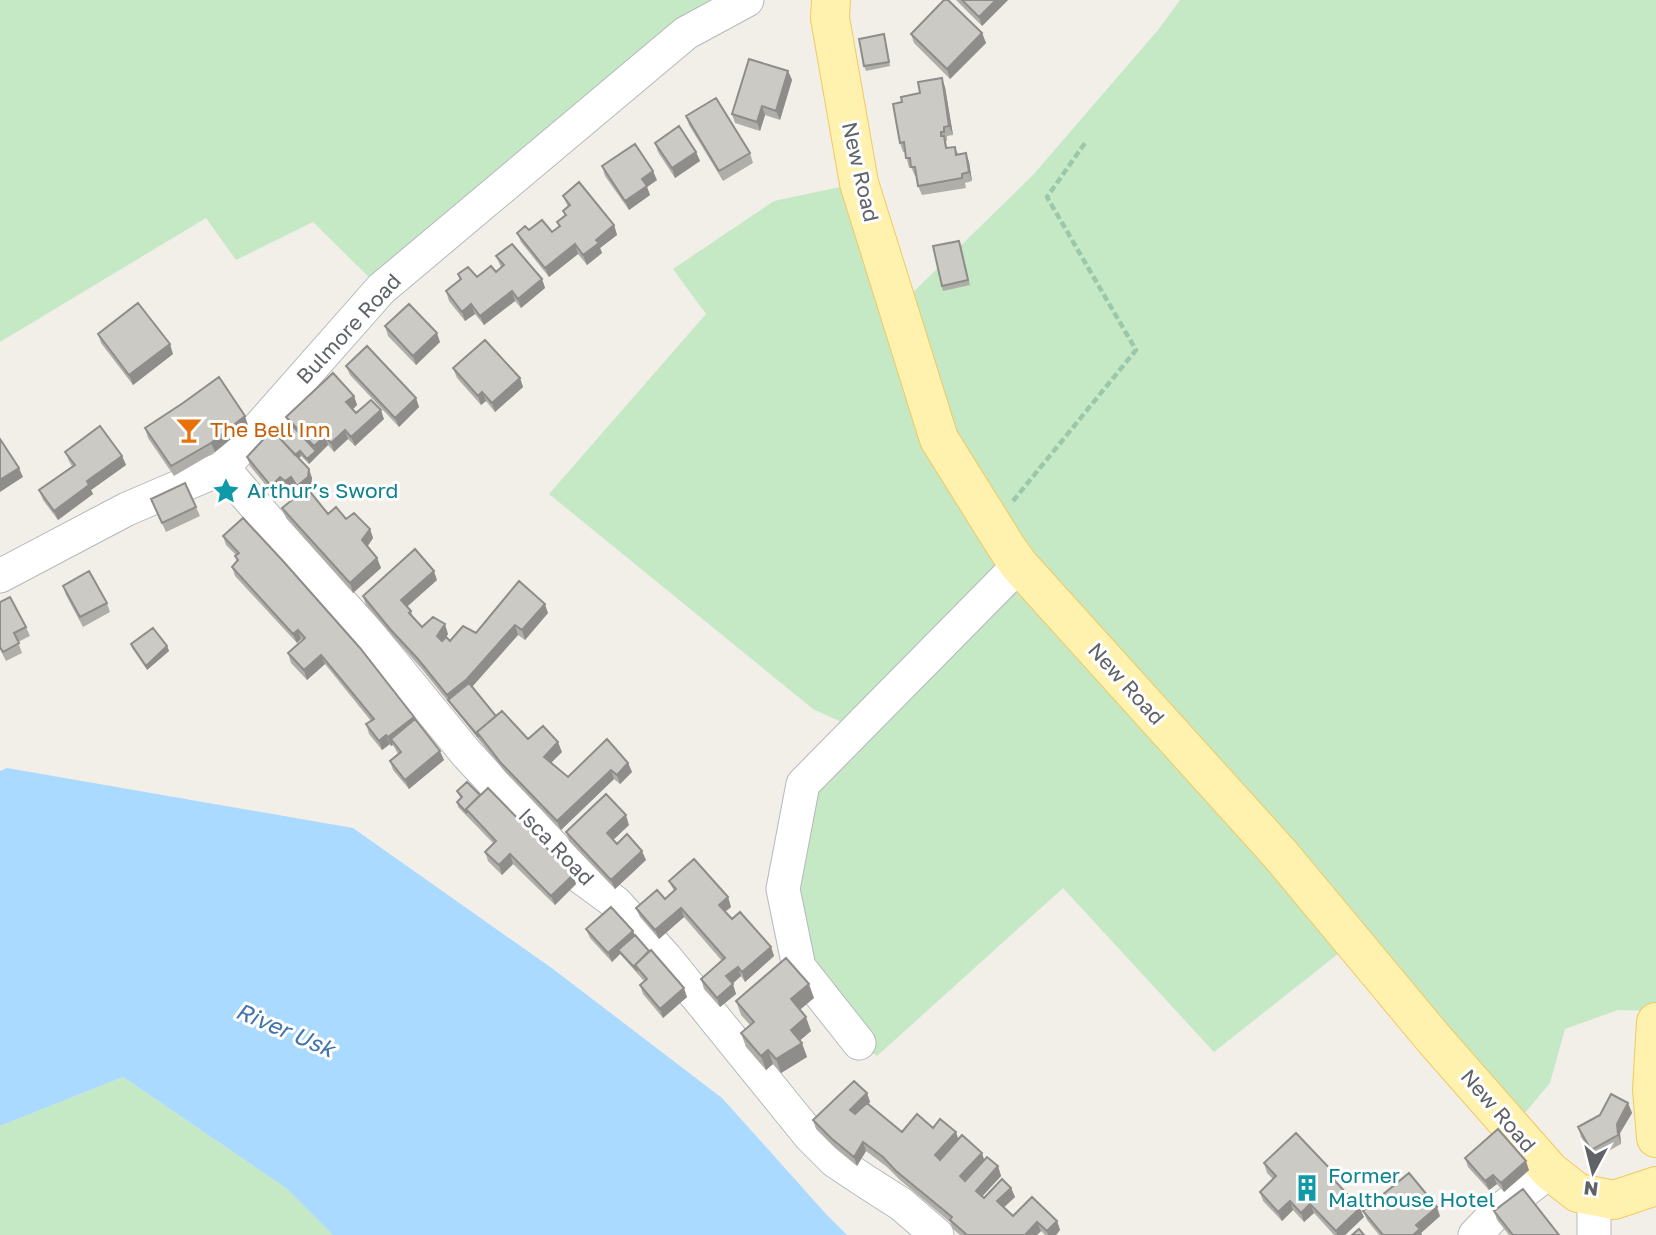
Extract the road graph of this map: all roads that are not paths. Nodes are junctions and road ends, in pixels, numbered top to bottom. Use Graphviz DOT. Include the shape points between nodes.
graph roads {
  1 [pos="747,0"];
  2 [pos="831,0"];
  3 [pos="223,468"];
  4 [pos="1019,565"];
  5 [pos="0,576"];
  6 [pos="1656,1022"];
  7 [pos="859,1043"];
  8 [pos="1656,1138"];
  9 [pos="1550,1171"];
  10 [pos="1656,1186"];
  11 [pos="1594,1196"];
  12 [pos="937,1235"];
  13 [pos="1475,1235"];
  14 [pos="1594,1235"];
  1 -- 3 [label="street, Bulmore Road" via="686,33 381,289"];
  2 -- 4 [label="main road, New Road" via="830,18 859,183 939,439"];
  3 -- 5 [label="street, Bulmore Road" via="127,509"];
  3 -- 12 [label="street, Isca Road" via="466,753 582,878 615,903 665,957 810,1136 835,1161 901,1204"];
  4 -- 7 [label="street" via="803,784 783,889 799,967"];
  4 -- 9 [label="main road, New Road" via="1280,854"];
  6 -- 8 [label="main road" via="1652,1090"];
  9 -- 11 [label="main road, New Road" via="1578,1192"];
  9 -- 13 [label="street"];
  10 -- 11 [label="main road, New Road" via="1614,1200"];
  11 -- 14 [label="street"];
}
